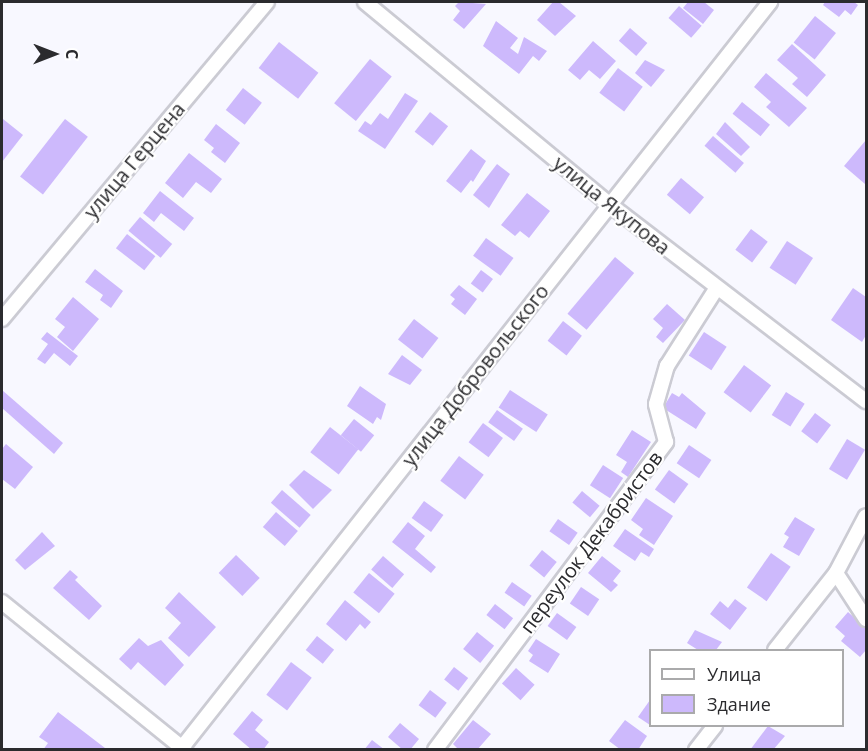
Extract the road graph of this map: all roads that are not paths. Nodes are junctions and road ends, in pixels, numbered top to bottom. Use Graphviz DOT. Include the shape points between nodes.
graph roads {
  1 [pos="267,2"];
  2 [pos="364,2"];
  3 [pos="770,2"];
  4 [pos="609,204"];
  5 [pos="716,289"];
  6 [pos="2,319"];
  7 [pos="867,401"];
  8 [pos="867,516"];
  9 [pos="836,573"];
  10 [pos="2,602"];
  11 [pos="867,619"];
  12 [pos="777,649"];
  13 [pos="714,727"];
  14 [pos="182,749"];
  15 [pos="435,750"];
  16 [pos="696,750"];
  1 -- 6 [label="street, улица Герцена"];
  2 -- 4 [label="street, улица Якупова"];
  3 -- 4 [label="street, улица Добровольского"];
  4 -- 5 [label="street, улица Якупова"];
  4 -- 14 [label="street, улица Добровольского"];
  5 -- 7 [label="street, улица Якупова"];
  5 -- 15 [label="street, переулок Декабристов" via="667,366 656,404 666,442"];
  8 -- 9 [label="street"];
  9 -- 11 [label="street"];
  9 -- 12 [label="street"];
  10 -- 14 [label="street"];
  13 -- 16 [label="street"];
}
